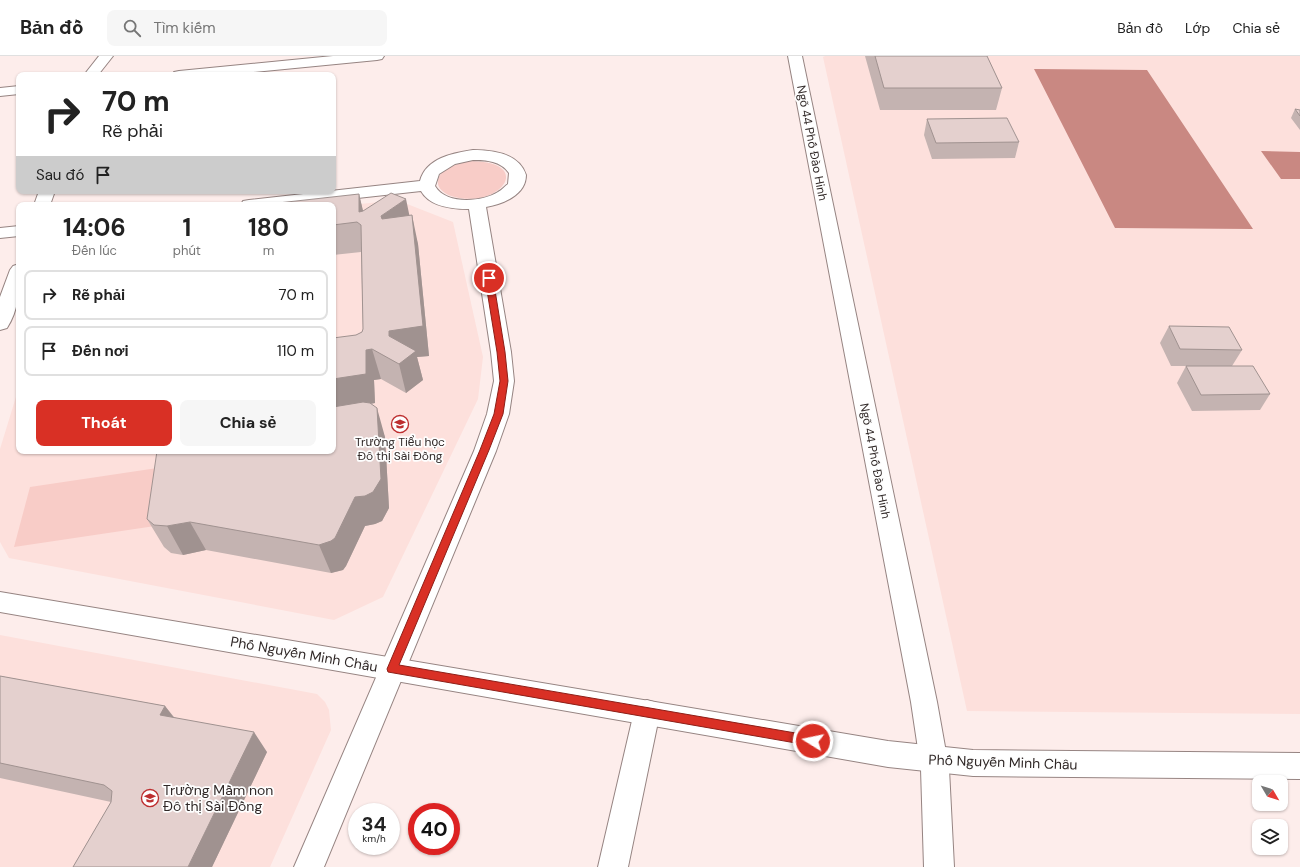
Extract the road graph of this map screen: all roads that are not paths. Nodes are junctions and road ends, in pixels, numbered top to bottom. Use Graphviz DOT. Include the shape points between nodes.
graph roads {
  1 [pos="106,56"];
  2 [pos="377,56"];
  3 [pos="795,56"];
  4 [pos="93,72"];
  5 [pos="210,72"];
  6 [pos="16,90"];
  7 [pos="0,92"];
  8 [pos="427,185"];
  9 [pos="276,202"];
  10 [pos="477,204"];
  11 [pos="16,231"];
  12 [pos="0,233"];
  13 [pos="16,279"];
  14 [pos="0,324"];
  15 [pos="0,602"];
  16 [pos="392,669"];
  17 [pos="646,712"];
  18 [pos="934,760"];
  19 [pos="1300,766"];
  20 [pos="309,867"];
  21 [pos="613,867"];
  22 [pos="939,867"];
  1 -- 4 [label="street"];
  2 -- 5 [label="street"];
  3 -- 18 [label="street, Ngõ 44 Phố Đào Hinh"];
  6 -- 7 [label="street"];
  8 -- 9 [label="street"];
  8 -- 10 [label="street" via="430,192 443,201"];
  8 -- 10 [label="street" via="429,176 435,168 458,157 487,156 511,164 518,175 514,187 500,198"];
  10 -- 16 [label="street" via="501,352 504,381 502,397 485,450"];
  11 -- 12 [label="street"];
  13 -- 14 [label="street"];
  15 -- 16 [label="street, Phố Nguyễn Minh Châu"];
  16 -- 17 [label="street, Phố Nguyễn Minh Châu"];
  16 -- 20 [label="street"];
  17 -- 18 [label="street, Phố Nguyễn Minh Châu"];
  17 -- 21 [label="street"];
  18 -- 19 [label="street, Phố Nguyễn Minh Châu" via="973,763"];
  18 -- 22 [label="street, Ngõ 44 Phố Đào Hinh"];
}
